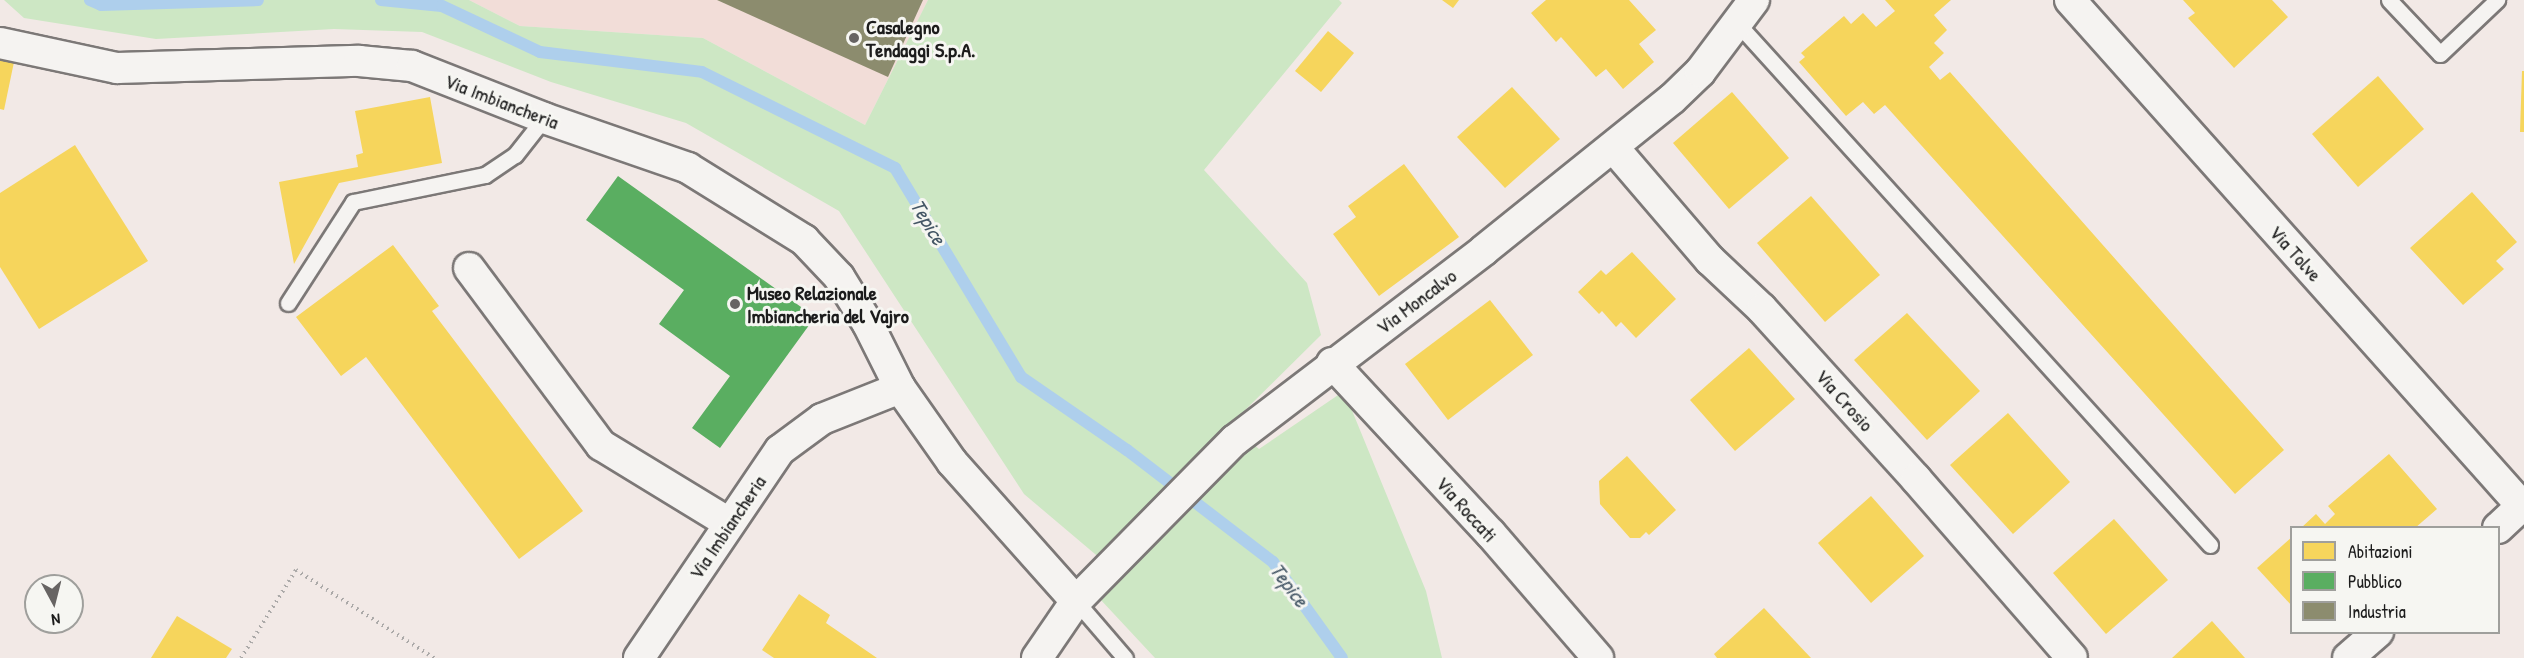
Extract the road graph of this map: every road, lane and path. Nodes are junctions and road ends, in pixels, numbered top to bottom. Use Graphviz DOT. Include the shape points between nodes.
graph roads {
  1 [pos="2070,0"];
  2 [pos="2389,0"];
  3 [pos="2497,0"];
  4 [pos="1746,12"];
  5 [pos="0,43"];
  6 [pos="544,118"];
  7 [pos="1613,147"];
  8 [pos="469,268"];
  9 [pos="288,303"];
  10 [pos="1332,363"];
  11 [pos="900,388"];
  12 [pos="2523,505"];
  13 [pos="729,523"];
  14 [pos="2500,527"];
  15 [pos="2210,545"];
  16 [pos="1084,592"];
  17 [pos="2377,634"];
  18 [pos="241,658"];
  19 [pos="434,658"];
  20 [pos="639,658"];
  21 [pos="1037,658"];
  22 [pos="1125,658"];
  23 [pos="1598,658"];
  24 [pos="2072,658"];
  25 [pos="2348,658"];
  1 -- 12 [label="street, Via Tolve"];
  2 -- 3 [label="lane" via="2440,54"];
  4 -- 7 [label="street, Via Moncalvo" via="1700,72"];
  4 -- 15 [label="lane"];
  5 -- 6 [label="street, Via Imbiancheria" via="117,68 359,61 412,66"];
  6 -- 9 [label="lane" via="515,155 485,175 353,202"];
  6 -- 11 [label="street, Via Imbiancheria" via="688,168 804,240 839,277"];
  7 -- 10 [label="street, Via Moncalvo"];
  7 -- 24 [label="street, Via Crosio" via="1710,260 1762,309 1909,470"];
  8 -- 13 [label="street" via="601,445"];
  10 -- 16 [label="street, Via Moncalvo" via="1235,440"];
  10 -- 23 [label="street, Via Roccati" via="1491,534"];
  11 -- 13 [label="street, Via Imbiancheria" via="822,419 780,450"];
  11 -- 16 [label="street, Via Imbiancheria" via="952,462"];
  12 -- 14 [label="street"];
  13 -- 20 [label="street, Via Imbiancheria"];
  16 -- 21 [label="street, Via Moncalvo"];
  16 -- 22 [label="lane"];
  17 -- 25 [label="street"];
  18 -- 19 [label="path" via="296,570"];
}
